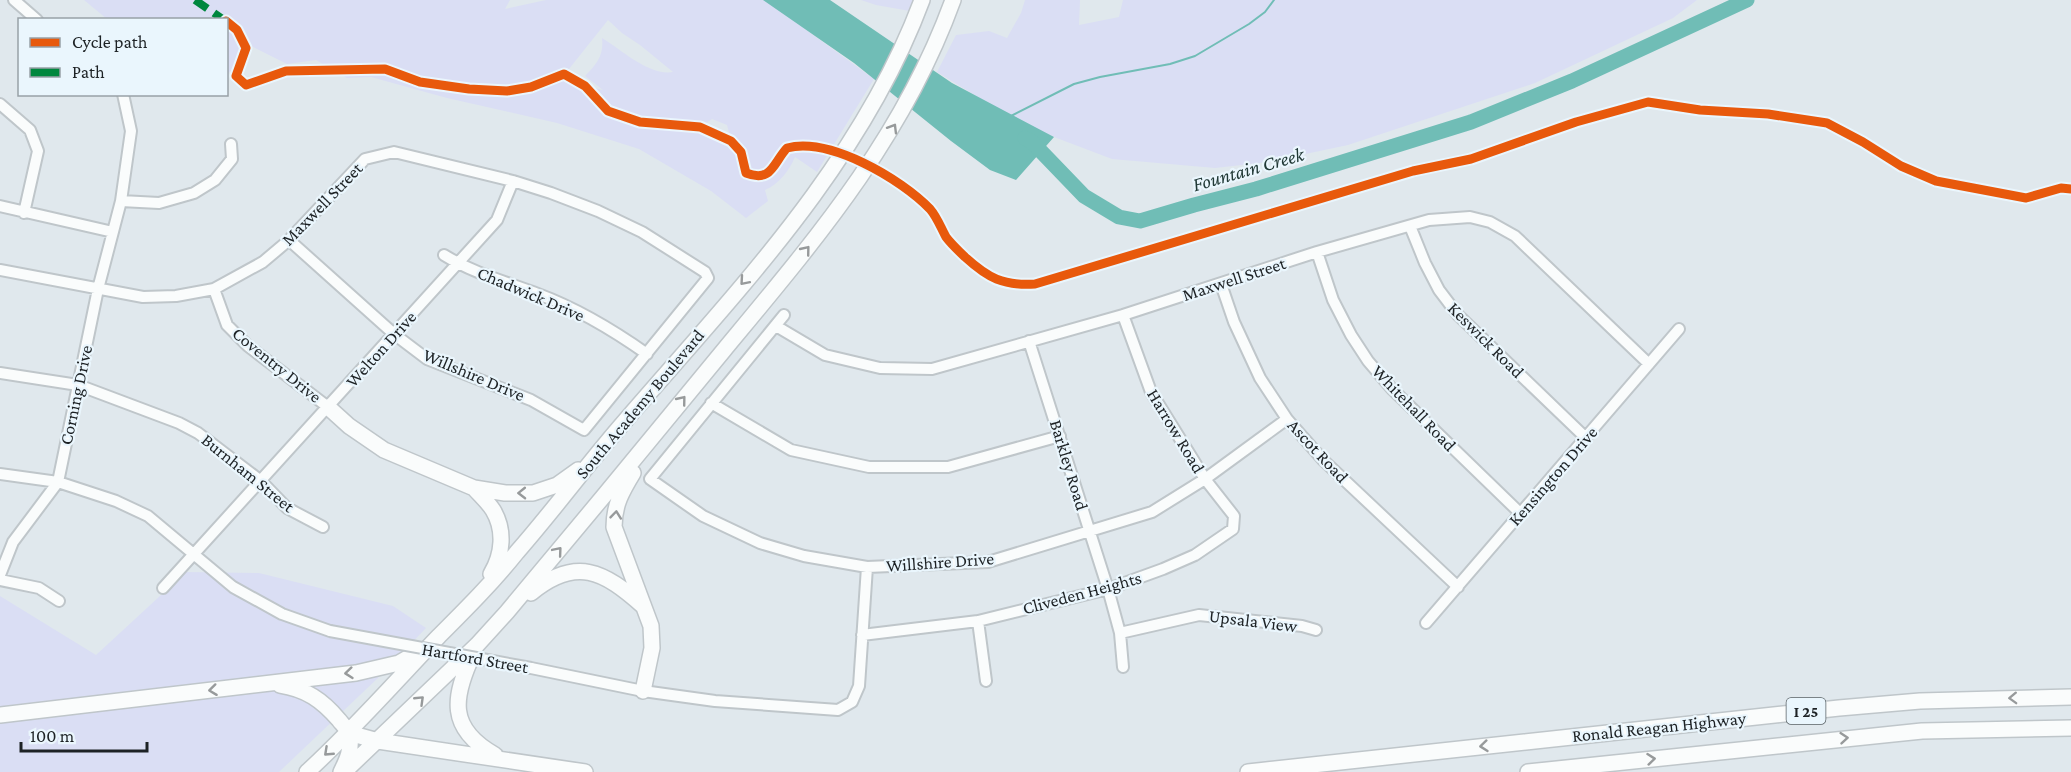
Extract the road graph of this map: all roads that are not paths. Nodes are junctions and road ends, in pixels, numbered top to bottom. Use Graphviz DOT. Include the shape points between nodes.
graph roads {
  1 [pos="14,0"];
  2 [pos="922,0"];
  3 [pos="953,0"];
  4 [pos="35,18"];
  5 [pos="123,96"];
  6 [pos="0,104"];
  7 [pos="231,144"];
  8 [pos="513,181"];
  9 [pos="121,201"];
  10 [pos="0,206"];
  11 [pos="24,213"];
  12 [pos="1410,226"];
  13 [pos="113,231"];
  14 [pos="289,240"];
  15 [pos="1317,252"];
  16 [pos="444,255"];
  17 [pos="459,262"];
  18 [pos="0,270"];
  19 [pos="1221,284"];
  20 [pos="98,289"];
  21 [pos="214,289"];
  22 [pos="784,315"];
  23 [pos="1123,315"];
  24 [pos="776,326"];
  25 [pos="1679,329"];
  26 [pos="394,334"];
  27 [pos="1029,341"];
  28 [pos="647,354"];
  29 [pos="1649,364"];
  30 [pos="0,373"];
  31 [pos="78,385"];
  32 [pos="711,403"];
  33 [pos="328,407"];
  34 [pos="1287,419"];
  35 [pos="659,429"];
  36 [pos="1060,436"];
  37 [pos="1586,438"];
  38 [pos="606,443"];
  39 [pos="0,474"];
  40 [pos="1205,479"];
  41 [pos="261,481"];
  42 [pos="58,482"];
  43 [pos="474,488"];
  44 [pos="1521,514"];
  45 [pos="323,527"];
  46 [pos="1089,532"];
  47 [pos="195,554"];
  48 [pos="867,567"];
  49 [pos="0,575"];
  50 [pos="0,580"];
  51 [pos="1458,587"];
  52 [pos="163,588"];
  53 [pos="1108,589"];
  54 [pos="59,601"];
  55 [pos="646,609"];
  56 [pos="464,612"];
  57 [pos="507,612"];
  58 [pos="978,621"];
  59 [pos="1426,623"];
  60 [pos="1316,630"];
  61 [pos="1119,633"];
  62 [pos="862,635"];
  63 [pos="440,636"];
  64 [pos="477,645"];
  65 [pos="1124,667"];
  66 [pos="986,681"];
  67 [pos="271,683"];
  68 [pos="643,691"];
  69 [pos="2071,698"];
  70 [pos="0,715"];
  71 [pos="2071,728"];
  72 [pos="349,733"];
  73 [pos="378,741"];
  74 [pos="503,759"];
  75 [pos="307,772"];
  76 [pos="343,772"];
  77 [pos="585,772"];
  78 [pos="1248,772"];
  79 [pos="1528,772"];
  1 -- 4 [label="street"];
  2 -- 38 [label="highway, South Academy Boulevard, one-way" via="888,78 832,170 786,232"];
  35 -- 3 [label="highway, South Academy Boulevard, one-way" via="861,177 911,96"];
  5 -- 9 [label="street, Corning Drive" via="131,130"];
  6 -- 11 [label="street" via="30,130 38,151"];
  7 -- 9 [label="street" via="232,159 215,180 194,193 159,203"];
  8 -- 14 [label="street, Maxwell Street" via="394,152 377,155 365,159"];
  8 -- 17 [label="street, Welton Drive" via="497,220"];
  8 -- 28 [label="street, Maxwell Street" via="598,211 642,232 705,272 708,278"];
  9 -- 13 [label="street, Corning Drive"];
  10 -- 11 [label="street"];
  11 -- 13 [label="street"];
  12 -- 15 [label="street, Maxwell Street"];
  12 -- 29 [label="street, Maxwell Street" via="1444,217 1470,217 1503,228"];
  12 -- 37 [label="street, Keswick Road" via="1439,290 1458,315"];
  13 -- 20 [label="street, Corning Drive"];
  14 -- 21 [label="street, Maxwell Street" via="263,262"];
  14 -- 26 [label="street, Willshire Drive"];
  15 -- 19 [label="street, Maxwell Street"];
  15 -- 44 [label="street, Whitehall Road" via="1333,300 1368,361"];
  16 -- 17 [label="street, Chadwick Drive"];
  17 -- 26 [label="street, Welton Drive"];
  17 -- 28 [label="street, Chadwick Drive" via="588,317"];
  18 -- 20 [label="street, Maxwell Street"];
  19 -- 23 [label="street, Maxwell Street"];
  19 -- 34 [label="street, Ascot Road" via="1260,378"];
  20 -- 21 [label="street, Maxwell Street" via="143,297"];
  20 -- 31 [label="street, Corning Drive"];
  21 -- 33 [label="street, Coventry Drive" via="227,325 248,346"];
  22 -- 24 [label="street"];
  23 -- 27 [label="street, Maxwell Street"];
  23 -- 40 [label="street, Harrow Road" via="1151,392"];
  24 -- 27 [label="street, Maxwell Street" via="825,355 880,368 932,369"];
  24 -- 32 [label="street"];
  25 -- 29 [label="street, Kensington Drive"];
  26 -- 28 [label="street, Willshire Drive" via="427,358 531,400 584,430"];
  26 -- 33 [label="street, Welton Drive"];
  27 -- 36 [label="street, Barkley Road"];
  29 -- 37 [label="street, Kensington Drive"];
  30 -- 31 [label="street, Burnham Street"];
  31 -- 41 [label="street, Burnham Street" via="179,423"];
  31 -- 42 [label="street, Corning Drive"];
  32 -- 36 [label="street" via="791,450 869,467 948,467"];
  32 -- 48 [label="street, Willshire Drive" via="650,479 702,516 760,543 804,556"];
  33 -- 41 [label="street, Welton Drive"];
  33 -- 43 [label="highway" via="384,450"];
  34 -- 40 [label="street, Willshire Drive"];
  34 -- 51 [label="street, Ascot Road" via="1323,460"];
  55 -- 35 [label="highway, one-way" via="620,545 614,511"];
  57 -- 35 [label="highway, South Academy Boulevard, one-way"];
  36 -- 46 [label="street, Barkley Road"];
  37 -- 44 [label="street, Kensington Drive"];
  38 -- 43 [label="highway, one-way" via="557,485 533,493"];
  38 -- 56 [label="highway, South Academy Boulevard"];
  39 -- 42 [label="street, Hartford Street"];
  40 -- 46 [label="street, Willshire Drive" via="1152,513"];
  40 -- 53 [label="street, Cliveden Heights" via="1234,516 1233,529 1195,555"];
  41 -- 45 [label="street, Burnham Street" via="287,508"];
  41 -- 47 [label="street, Welton Drive"];
  42 -- 47 [label="street, Hartford Street" via="148,516"];
  42 -- 49 [label="street, Corning Drive" via="13,542"];
  43 -- 56 [label="highway" via="493,510 502,543 495,567"];
  44 -- 51 [label="street, Kensington Drive"];
  46 -- 48 [label="street, Willshire Drive" via="988,562"];
  46 -- 53 [label="street, Barkley Road"];
  47 -- 52 [label="street, Welton Drive"];
  47 -- 68 [label="street, Hartford Street, bridge" via="233,587 282,614 330,631"];
  48 -- 62 [label="street, Hartford Street"];
  50 -- 54 [label="street" via="39,588"];
  51 -- 59 [label="street, Kensington Drive"];
  53 -- 58 [label="street, Cliveden Heights"];
  53 -- 61 [label="street, Barkley Road"];
  55 -- 57 [label="highway" via="608,578 580,572 555,576"];
  55 -- 68 [label="highway" via="652,648"];
  56 -- 63 [label="highway, South Academy Boulevard"];
  57 -- 64 [label="highway, South Academy Boulevard"];
  58 -- 62 [label="street, Cliveden Heights"];
  58 -- 66 [label="street"];
  60 -- 61 [label="street, Upsala View" via="1200,615"];
  61 -- 65 [label="street, Barkley Road"];
  62 -- 68 [label="street, Hartford Street" via="859,686 852,702 838,710"];
  63 -- 67 [label="highway, one-way" via="399,663 383,668"];
  63 -- 72 [label="highway, South Academy Boulevard"];
  73 -- 64 [label="highway, South Academy Boulevard, one-way"];
  64 -- 74 [label="highway" via="460,681 459,717 479,746"];
  67 -- 70 [label="highway, one-way"];
  67 -- 72 [label="highway" via="316,697"];
  69 -- 78 [label="highway, Ronald Reagan Highway / I 25, one-way" via="1920,701 1839,708"];
  79 -- 71 [label="highway, Ronald Reagan Highway / I 25, one-way" via="1922,731"];
  72 -- 73 [label="highway"];
  72 -- 75 [label="highway, South Academy Boulevard, one-way"];
  72 -- 76 [label="highway" via="351,746"];
  73 -- 74 [label="highway"];
  73 -- 76 [label="highway, South Academy Boulevard"];
  74 -- 77 [label="highway"];
}
